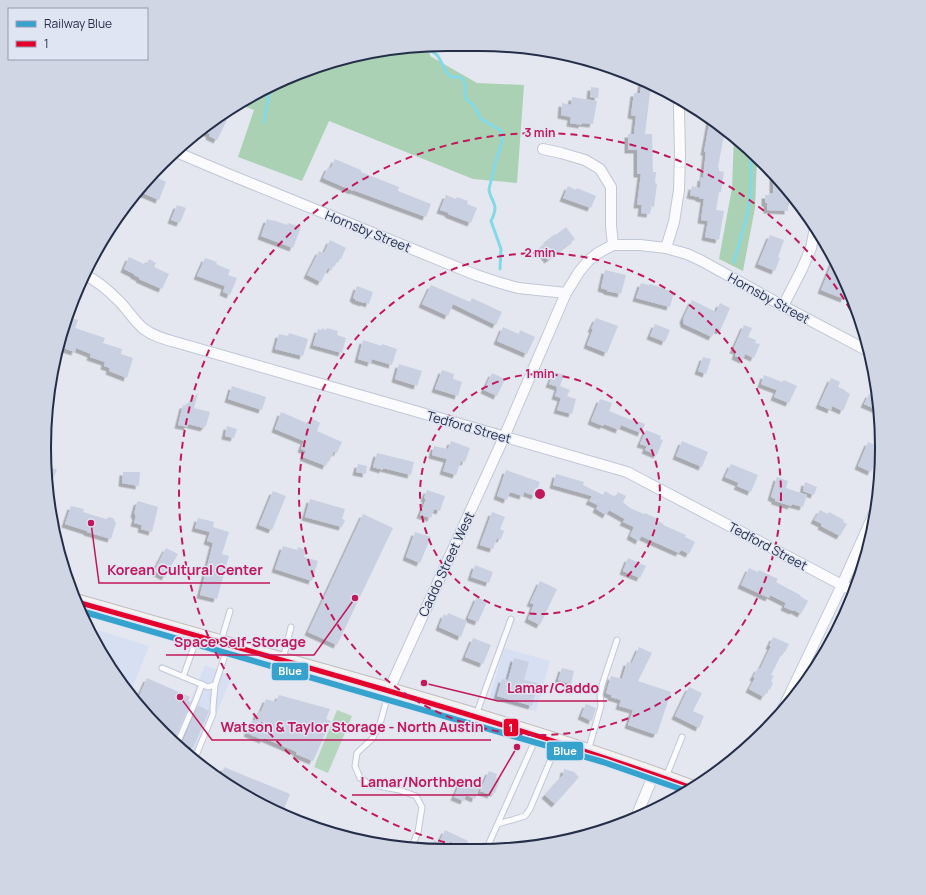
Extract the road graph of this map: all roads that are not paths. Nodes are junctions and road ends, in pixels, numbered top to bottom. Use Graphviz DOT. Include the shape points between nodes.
graph roads {
  1 [pos="679,105"];
  2 [pos="543,149"];
  3 [pos="181,154"];
  4 [pos="813,236"];
  5 [pos="613,245"];
  6 [pos="666,248"];
  7 [pos="89,278"];
  8 [pos="566,293"];
  9 [pos="783,306"];
  10 [pos="862,348"];
  11 [pos="504,437"];
  12 [pos="865,534"];
  13 [pos="842,585"];
  14 [pos="849,588"];
  15 [pos="83,604"];
  16 [pos="230,611"];
  17 [pos="511,619"];
  18 [pos="291,627"];
  19 [pos="197,636"];
  20 [pos="617,640"];
  21 [pos="225,644"];
  22 [pos="282,660"];
  23 [pos="162,668"];
  24 [pos="183,677"];
  25 [pos="202,684"];
  26 [pos="215,685"];
  27 [pos="389,690"];
  28 [pos="788,695"];
  29 [pos="476,716"];
  30 [pos="537,735"];
  31 [pos="682,737"];
  32 [pos="179,739"];
  33 [pos="558,742"];
  34 [pos="588,752"];
  35 [pos="196,754"];
  36 [pos="660,776"];
  37 [pos="686,786"];
  38 [pos="641,809"];
  39 [pos="498,824"];
  40 [pos="413,842"];
  41 [pos="489,844"];
  1 -- 6 [label="street" via="679,190 674,222"];
  2 -- 5 [label="street" via="585,160 600,169 611,187 610,226"];
  3 -- 8 [label="street, Hornsby Street" via="476,275 518,288"];
  4 -- 9 [label="street" via="802,269"];
  5 -- 6 [label="street"];
  5 -- 8 [label="street, Caddo Street West" via="588,261"];
  6 -- 9 [label="street, Hornsby Street" via="702,261"];
  7 -- 11 [label="street, Tedford Street" via="107,290 145,330 157,336"];
  8 -- 11 [label="street, Caddo Street West"];
  9 -- 10 [label="street, Hornsby Street"];
  11 -- 13 [label="street, Tedford Street" via="627,472"];
  11 -- 27 [label="street, Caddo Street West"];
  12 -- 13 [label="street"];
  13 -- 14 [label="street, Tedford Street"];
  13 -- 28 [label="street"];
  15 -- 19 [label="main road"];
  16 -- 21 [label="lane"];
  17 -- 29 [label="lane"];
  18 -- 22 [label="lane"];
  19 -- 21 [label="main road"];
  19 -- 24 [label="lane"];
  20 -- 34 [label="lane" via="602,685 601,706"];
  21 -- 22 [label="main road"];
  21 -- 26 [label="lane"];
  22 -- 27 [label="main road"];
  23 -- 24 [label="lane"];
  24 -- 25 [label="lane"];
  25 -- 26 [label="lane" via="208,687"];
  25 -- 32 [label="lane"];
  26 -- 35 [label="lane" via="213,714"];
  27 -- 29 [label="main road"];
  27 -- 40 [label="lane" via="380,724 372,739 357,752 355,766 360,778 369,784 416,796 422,807"];
  29 -- 30 [label="main road"];
  30 -- 33 [label="main road"];
  30 -- 39 [label="lane"];
  31 -- 36 [label="lane"];
  33 -- 34 [label="main road"];
  33 -- 39 [label="lane" via="525,816"];
  34 -- 36 [label="main road"];
  36 -- 37 [label="main road"];
  36 -- 38 [label="street"];
  39 -- 41 [label="lane"];
}
